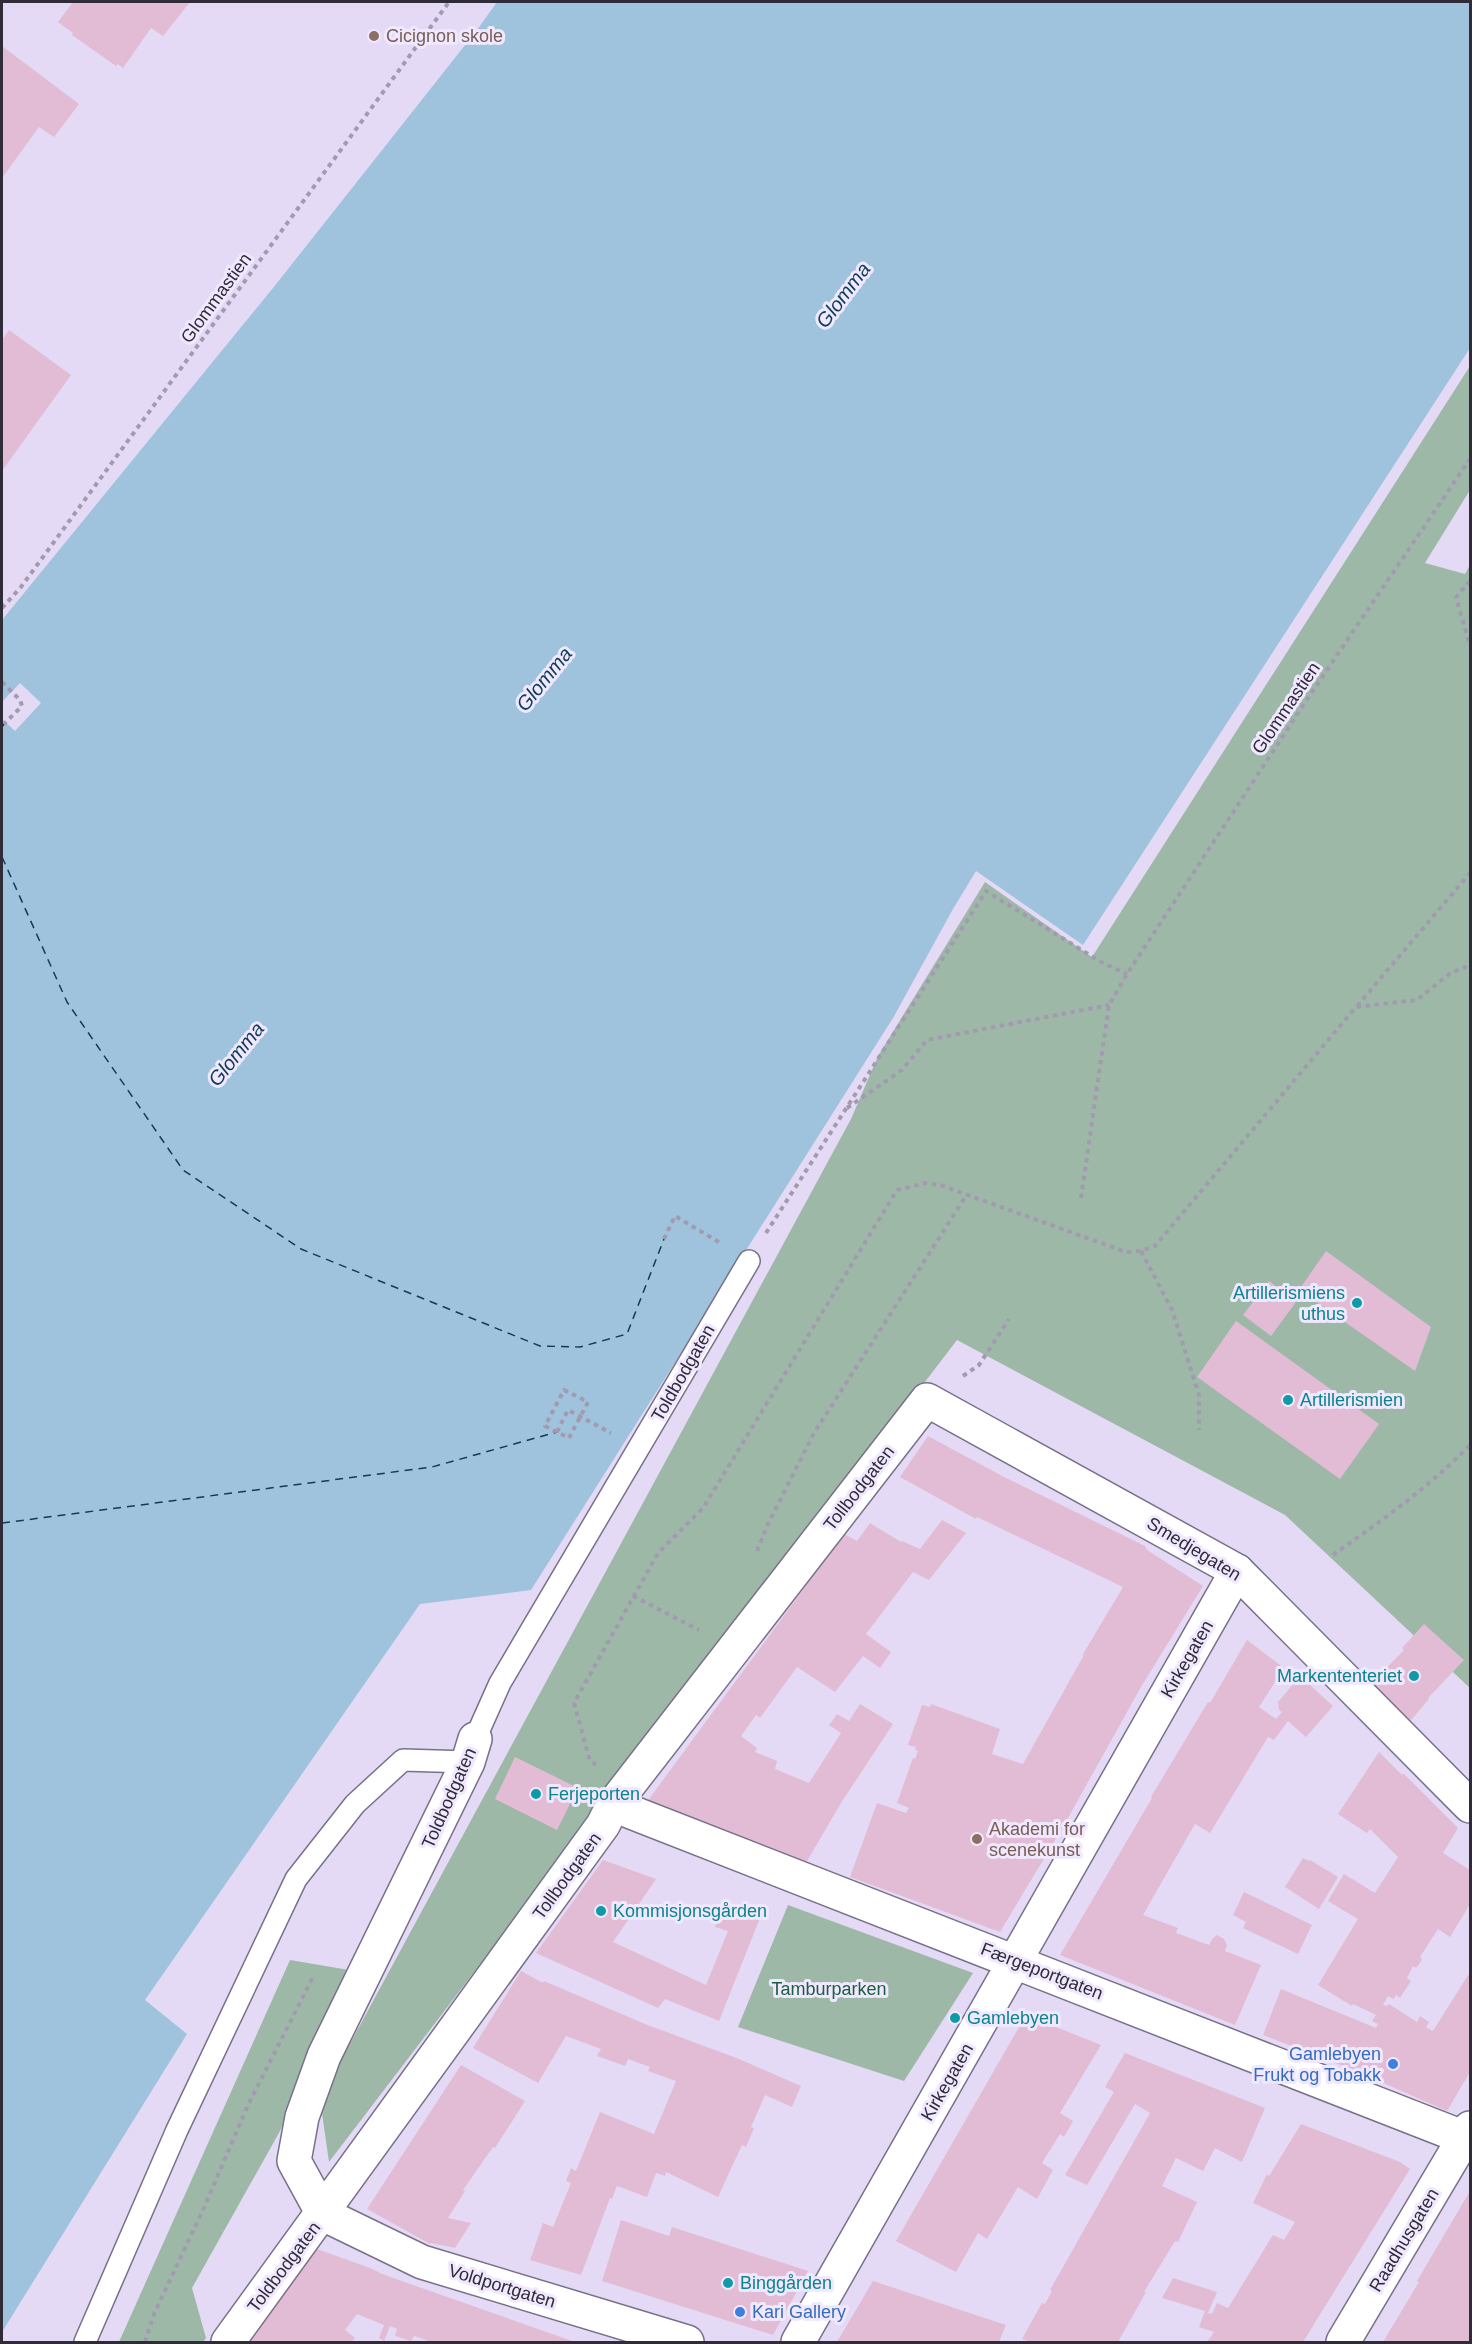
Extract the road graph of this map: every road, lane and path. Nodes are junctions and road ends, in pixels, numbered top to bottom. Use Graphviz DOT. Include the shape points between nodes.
graph roads {
  1 [pos="449,2"];
  2 [pos="1470,459"];
  3 [pos="1470,581"];
  4 [pos="2,608"];
  5 [pos="1470,646"];
  6 [pos="2,682"];
  7 [pos="4,724"];
  8 [pos="1470,873"];
  9 [pos="1470,971"];
  10 [pos="1127,974"];
  11 [pos="1108,1005"];
  12 [pos="1356,1007"];
  13 [pos="844,1110"];
  14 [pos="966,1196"];
  15 [pos="1081,1198"];
  16 [pos="688,1223"];
  17 [pos="664,1239"];
  18 [pos="1141,1251"];
  19 [pos="749,1261"];
  20 [pos="1009,1319"];
  21 [pos="927,1400"];
  22 [pos="581,1416"];
  23 [pos="1199,1430"];
  24 [pos="556,1432"];
  25 [pos="1470,1445"];
  26 [pos="757,1553"];
  27 [pos="1333,1555"];
  28 [pos="1237,1570"];
  29 [pos="633,1596"];
  30 [pos="734,1648"];
  31 [pos="471,1751"];
  32 [pos="620,1795"];
  33 [pos="1470,1806"];
  34 [pos="1016,1961"];
  35 [pos="314,1975"];
  36 [pos="1469,2135"];
  37 [pos="323,2214"];
  38 [pos="85,2343"];
  39 [pos="145,2343"];
  40 [pos="228,2343"];
  41 [pos="687,2343"];
  42 [pos="798,2343"];
  43 [pos="1343,2343"];
  1 -- 4 [label="path, Glommastien"];
  2 -- 10 [label="path, Glommastien"];
  3 -- 5 [label="path" via="1456,597"];
  6 -- 7 [label="path" via="22,706"];
  8 -- 12 [label="path"];
  9 -- 12 [label="path" via="1465,968 1449,974 1417,1000"];
  10 -- 11 [label="path, Glommastien"];
  10 -- 13 [label="path" via="986,891"];
  11 -- 13 [label="path" via="927,1040 902,1070"];
  11 -- 15 [label="path"];
  12 -- 18 [label="path" via="1155,1246"];
  13 -- 19 [label="path"];
  14 -- 18 [label="path" via="1126,1252"];
  14 -- 26 [label="path" via="814,1433"];
  14 -- 29 [label="path" via="926,1183 897,1190 703,1508 658,1553"];
  16 -- 17 [label="path" via="675,1216"];
  18 -- 23 [label="path" via="1172,1310 1186,1352 1199,1395"];
  19 -- 31 [label="lane, Toldbodgaten" via="500,1683"];
  20 -- 21 [label="path" via="979,1365"];
  21 -- 28 [label="street, Smedjegaten"];
  21 -- 30 [label="street, Tollbodgaten"];
  22 -- 24 [label="path" via="569,1438"];
  22 -- 24 [label="path" via="568,1410"];
  22 -- 24 [label="path" via="588,1402 564,1390 545,1426"];
  25 -- 27 [label="path" via="1393,1512"];
  28 -- 33 [label="street, Smedjegaten"];
  28 -- 34 [label="street, Kirkegaten"];
  29 -- 30 [label="path"];
  29 -- 32 [label="path" via="574,1703 590,1761"];
  30 -- 32 [label="street, Tollbodgaten"];
  31 -- 37 [label="street, Toldbodgaten" via="324,2056 302,2117 294,2161"];
  31 -- 38 [label="lane" via="403,1760 355,1804 296,1879 177,2130"];
  32 -- 34 [label="street, Færgeportgaten"];
  32 -- 37 [label="street, Tollbodgaten" via="596,1835"];
  34 -- 36 [label="street, Færgeportgaten"];
  34 -- 42 [label="street, Kirkegaten"];
  35 -- 39 [label="path" via="248,2105 154,2314"];
  36 -- 43 [label="street, Raadhusgaten"];
  37 -- 40 [label="street, Toldbodgaten"];
  37 -- 41 [label="street, Voldportgaten" via="422,2262"];
}
